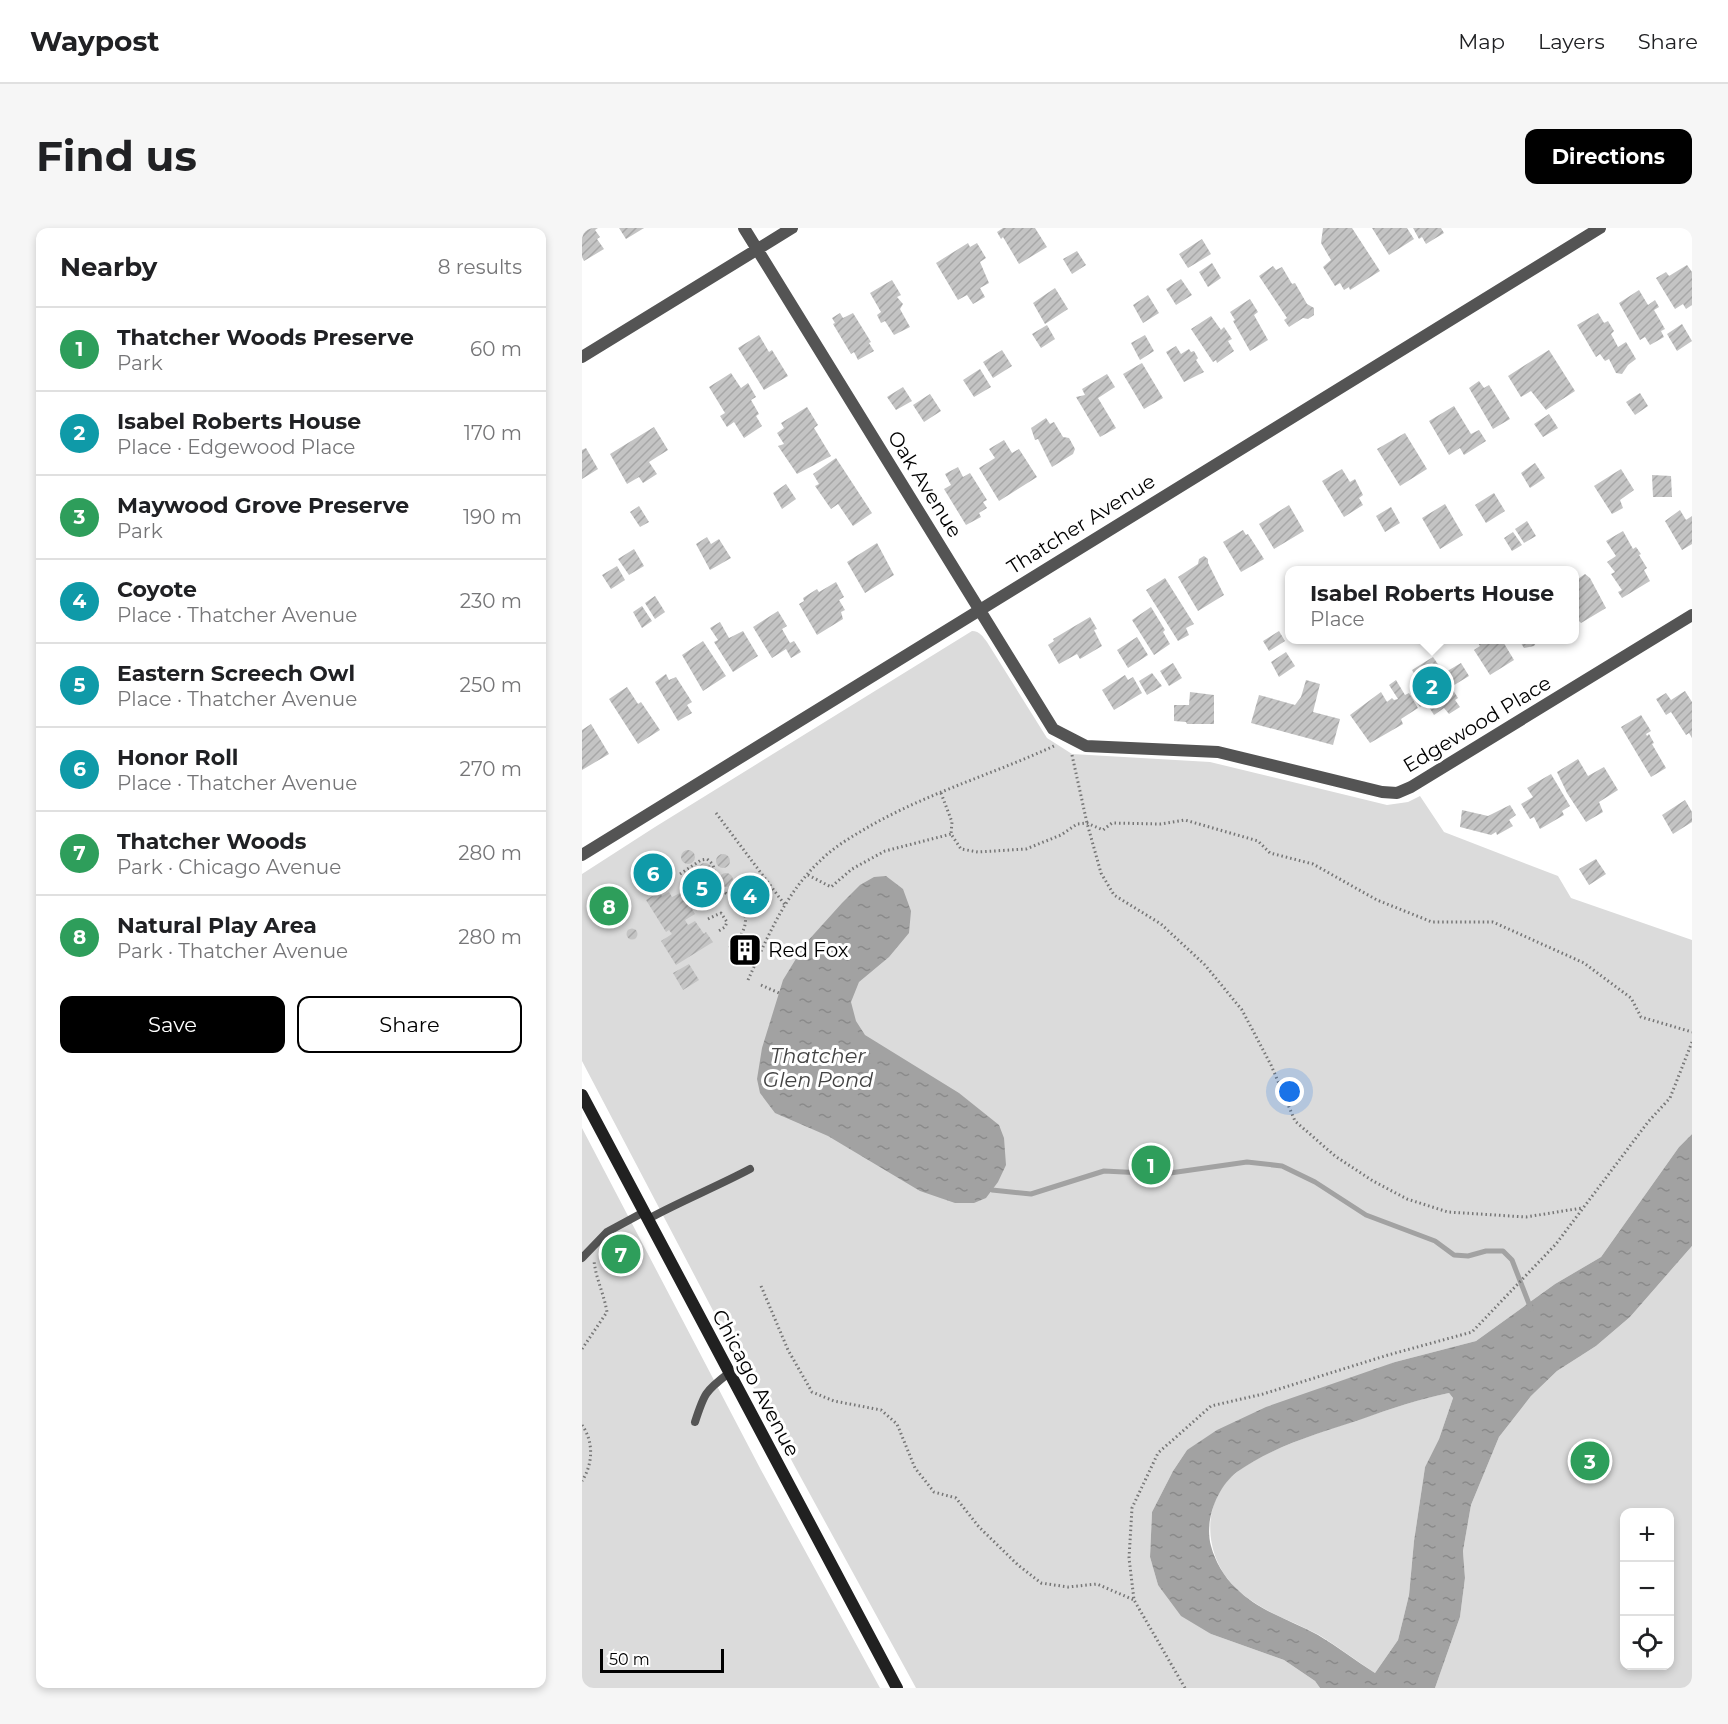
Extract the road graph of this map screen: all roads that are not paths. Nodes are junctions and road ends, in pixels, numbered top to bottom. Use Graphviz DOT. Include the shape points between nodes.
graph roads {
  1 [pos="744,228"];
  2 [pos="792,228"];
  3 [pos="1600,228"];
  4 [pos="757,249"];
  5 [pos="582,357"];
  6 [pos="980,609"];
  7 [pos="1692,615"];
  8 [pos="1086,746"];
  9 [pos="582,855"];
  10 [pos="582,1095"];
  11 [pos="750,1168"];
  12 [pos="646,1215"];
  13 [pos="582,1258"];
  14 [pos="729,1373"];
  15 [pos="695,1422"];
  16 [pos="897,1688"];
  1 -- 4 [label="street, Oak Avenue"];
  2 -- 4 [label="street"];
  3 -- 6 [label="street, Thatcher Avenue"];
  4 -- 5 [label="street"];
  4 -- 6 [label="street, Oak Avenue"];
  6 -- 8 [label="street, Oak Avenue" via="1053,729"];
  6 -- 9 [label="street, Thatcher Avenue"];
  7 -- 8 [label="street, Edgewood Place" via="1397,793 1218,752"];
  10 -- 12 [label="main road, Chicago Avenue"];
  11 -- 12 [label="lane" via="710,1190"];
  12 -- 13 [label="lane" via="607,1232"];
  12 -- 14 [label="main road, Chicago Avenue"];
  14 -- 15 [label="lane" via="703,1397"];
  14 -- 16 [label="main road, Chicago Avenue"];
}
